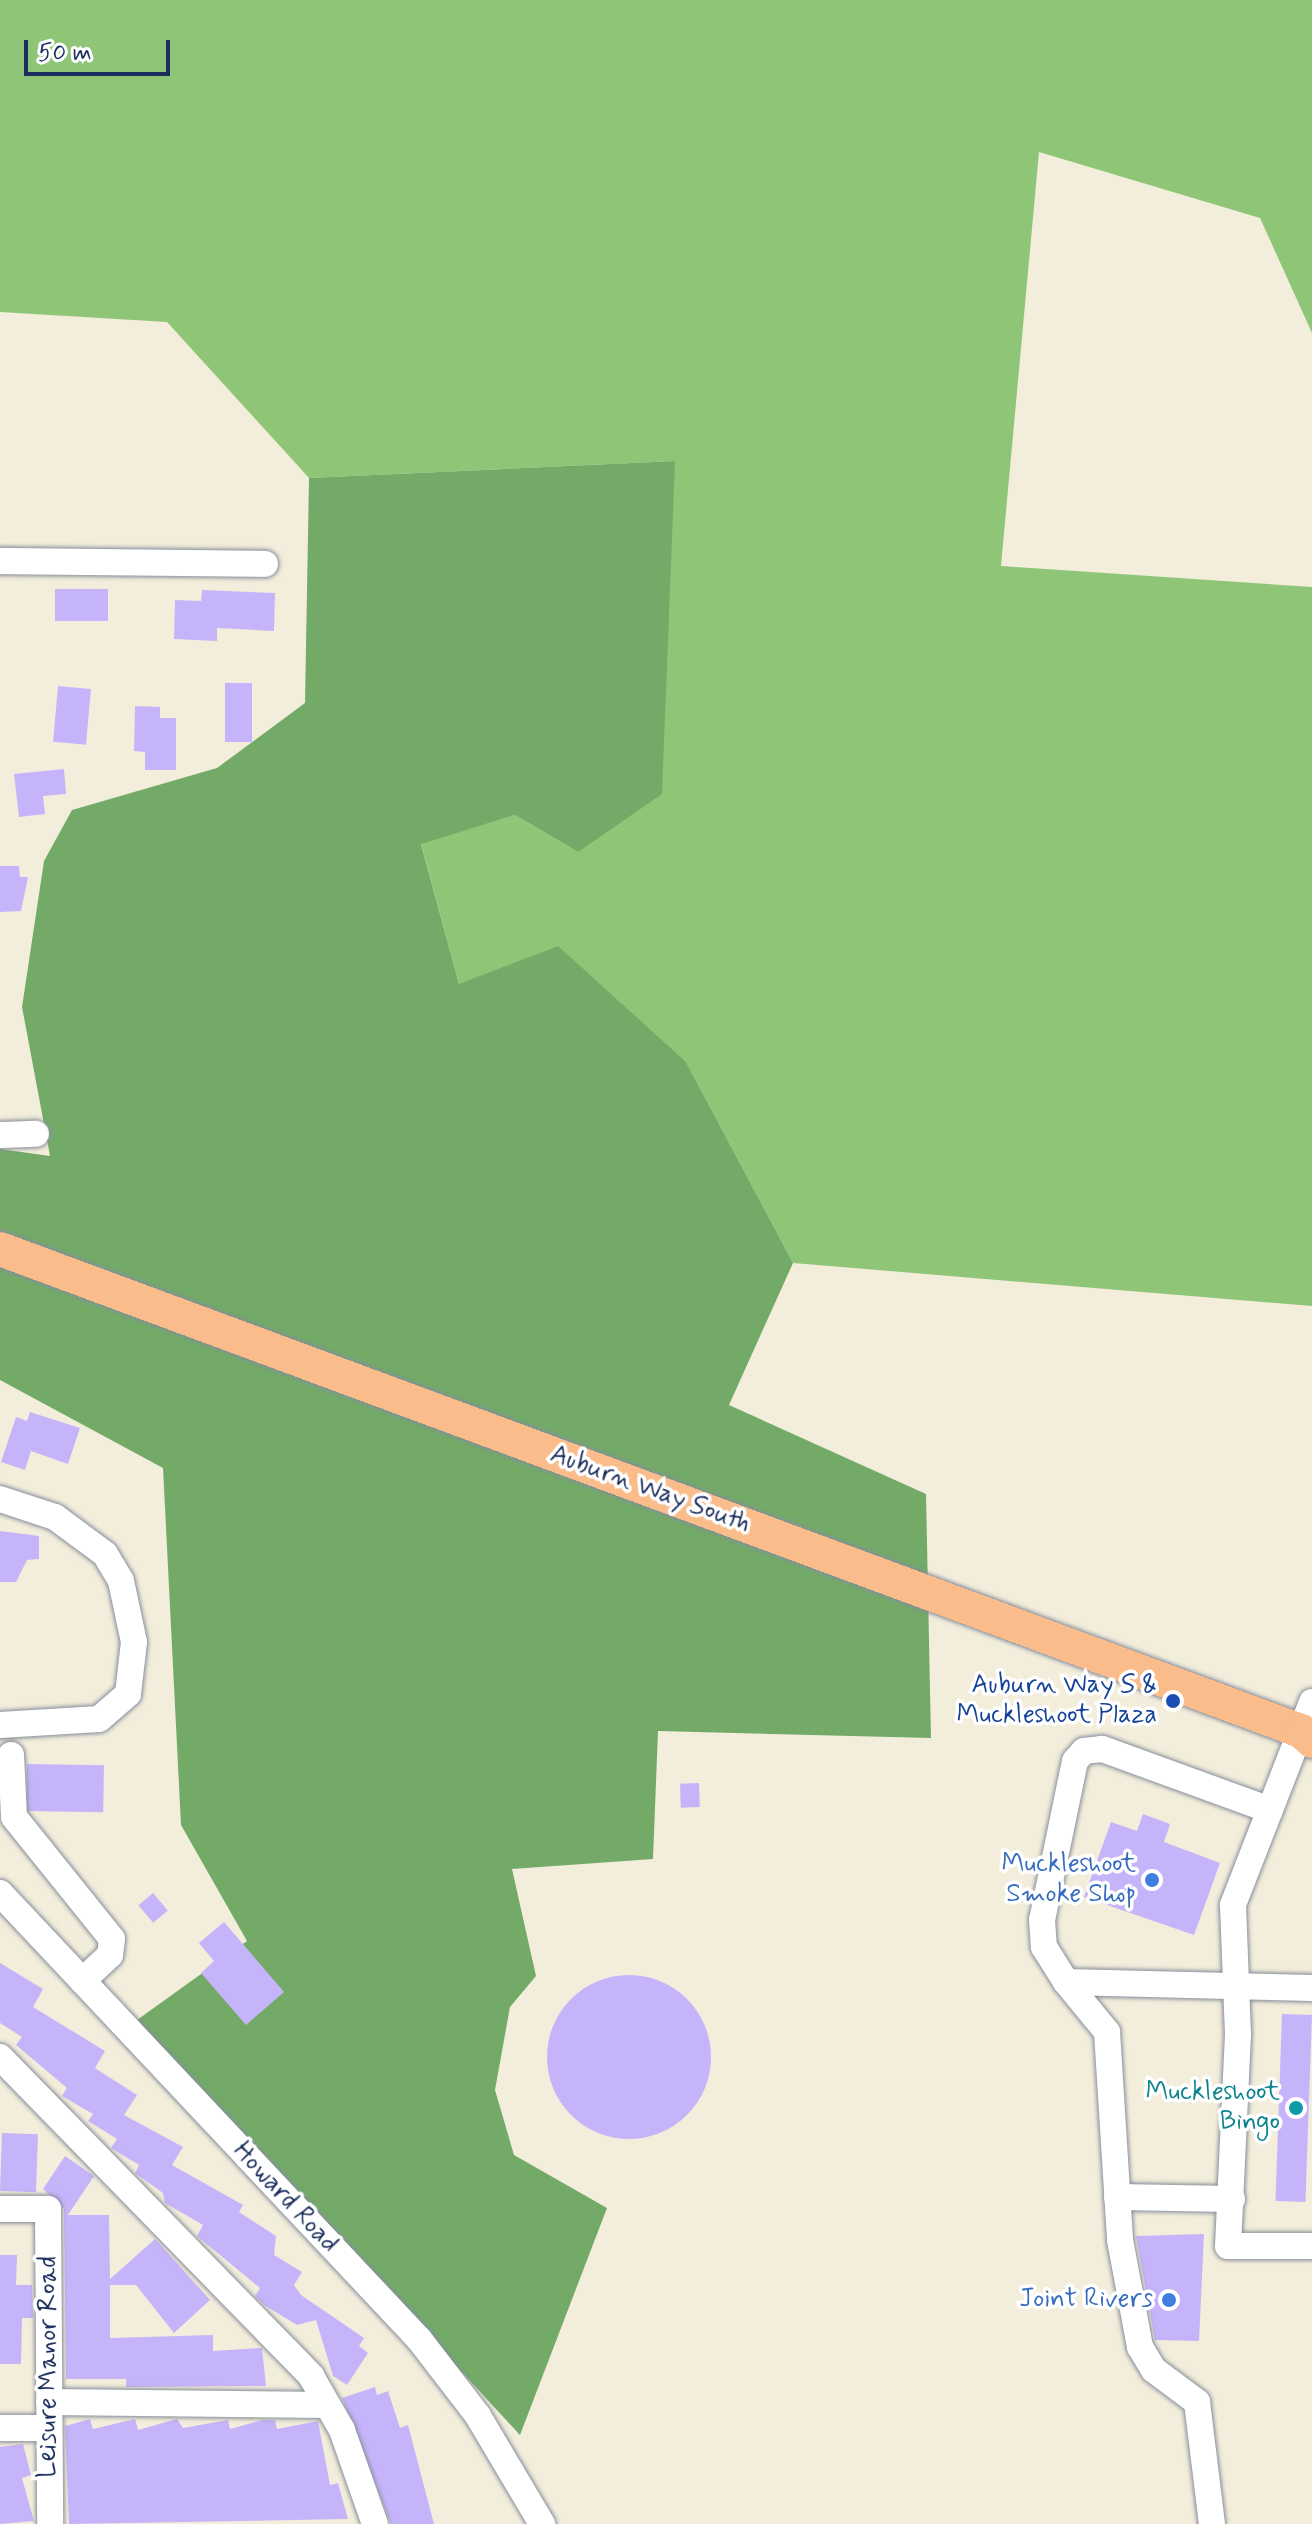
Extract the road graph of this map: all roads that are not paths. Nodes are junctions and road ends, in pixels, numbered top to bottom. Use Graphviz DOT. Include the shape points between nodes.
graph roads {
  1 [pos="0,561"];
  2 [pos="265,564"];
  3 [pos="36,1134"];
  4 [pos="0,1135"];
  5 [pos="0,1249"];
  6 [pos="0,1499"];
  7 [pos="0,1725"];
  8 [pos="1309,1726"];
  9 [pos="11,1755"];
  10 [pos="1270,1810"];
  11 [pos="0,1893"];
  12 [pos="82,1981"];
  13 [pos="1066,1982"];
  14 [pos="1235,1987"];
  15 [pos="1312,1988"];
  16 [pos="0,2057"];
  17 [pos="1117,2197"];
  18 [pos="1232,2199"];
  19 [pos="0,2209"];
  20 [pos="1312,2246"];
  21 [pos="327,2405"];
  22 [pos="49,2415"];
  23 [pos="0,2428"];
  24 [pos="50,2524"];
  25 [pos="375,2524"];
  26 [pos="542,2524"];
  27 [pos="1212,2524"];
  1 -- 2 [label="street"];
  3 -- 4 [label="street"];
  5 -- 8 [label="main road, Auburn Way South"];
  6 -- 7 [label="street" via="55,1517 105,1554 121,1581 134,1642 128,1694 99,1719"];
  8 -- 10 [label="street"];
  9 -- 12 [label="street" via="14,1817 112,1939 110,1955"];
  10 -- 13 [label="street" via="1102,1749 1084,1751 1075,1761 1042,1920 1044,1947"];
  10 -- 14 [label="street" via="1233,1905"];
  11 -- 12 [label="street, Howard Road"];
  12 -- 26 [label="street, Howard Road" via="419,2339 501,2450"];
  13 -- 14 [label="street"];
  13 -- 17 [label="street" via="1107,2032"];
  14 -- 15 [label="street"];
  14 -- 18 [label="street"];
  16 -- 21 [label="street" via="294,2357"];
  17 -- 18 [label="street"];
  17 -- 27 [label="street" via="1140,2347 1154,2370 1197,2402"];
  18 -- 20 [label="street" via="1228,2246"];
  19 -- 22 [label="street, Leisure Manor Road" via="48,2209"];
  21 -- 22 [label="street"];
  21 -- 25 [label="street"];
  22 -- 23 [label="street"];
  22 -- 24 [label="street, Leisure Manor Road"];
}
